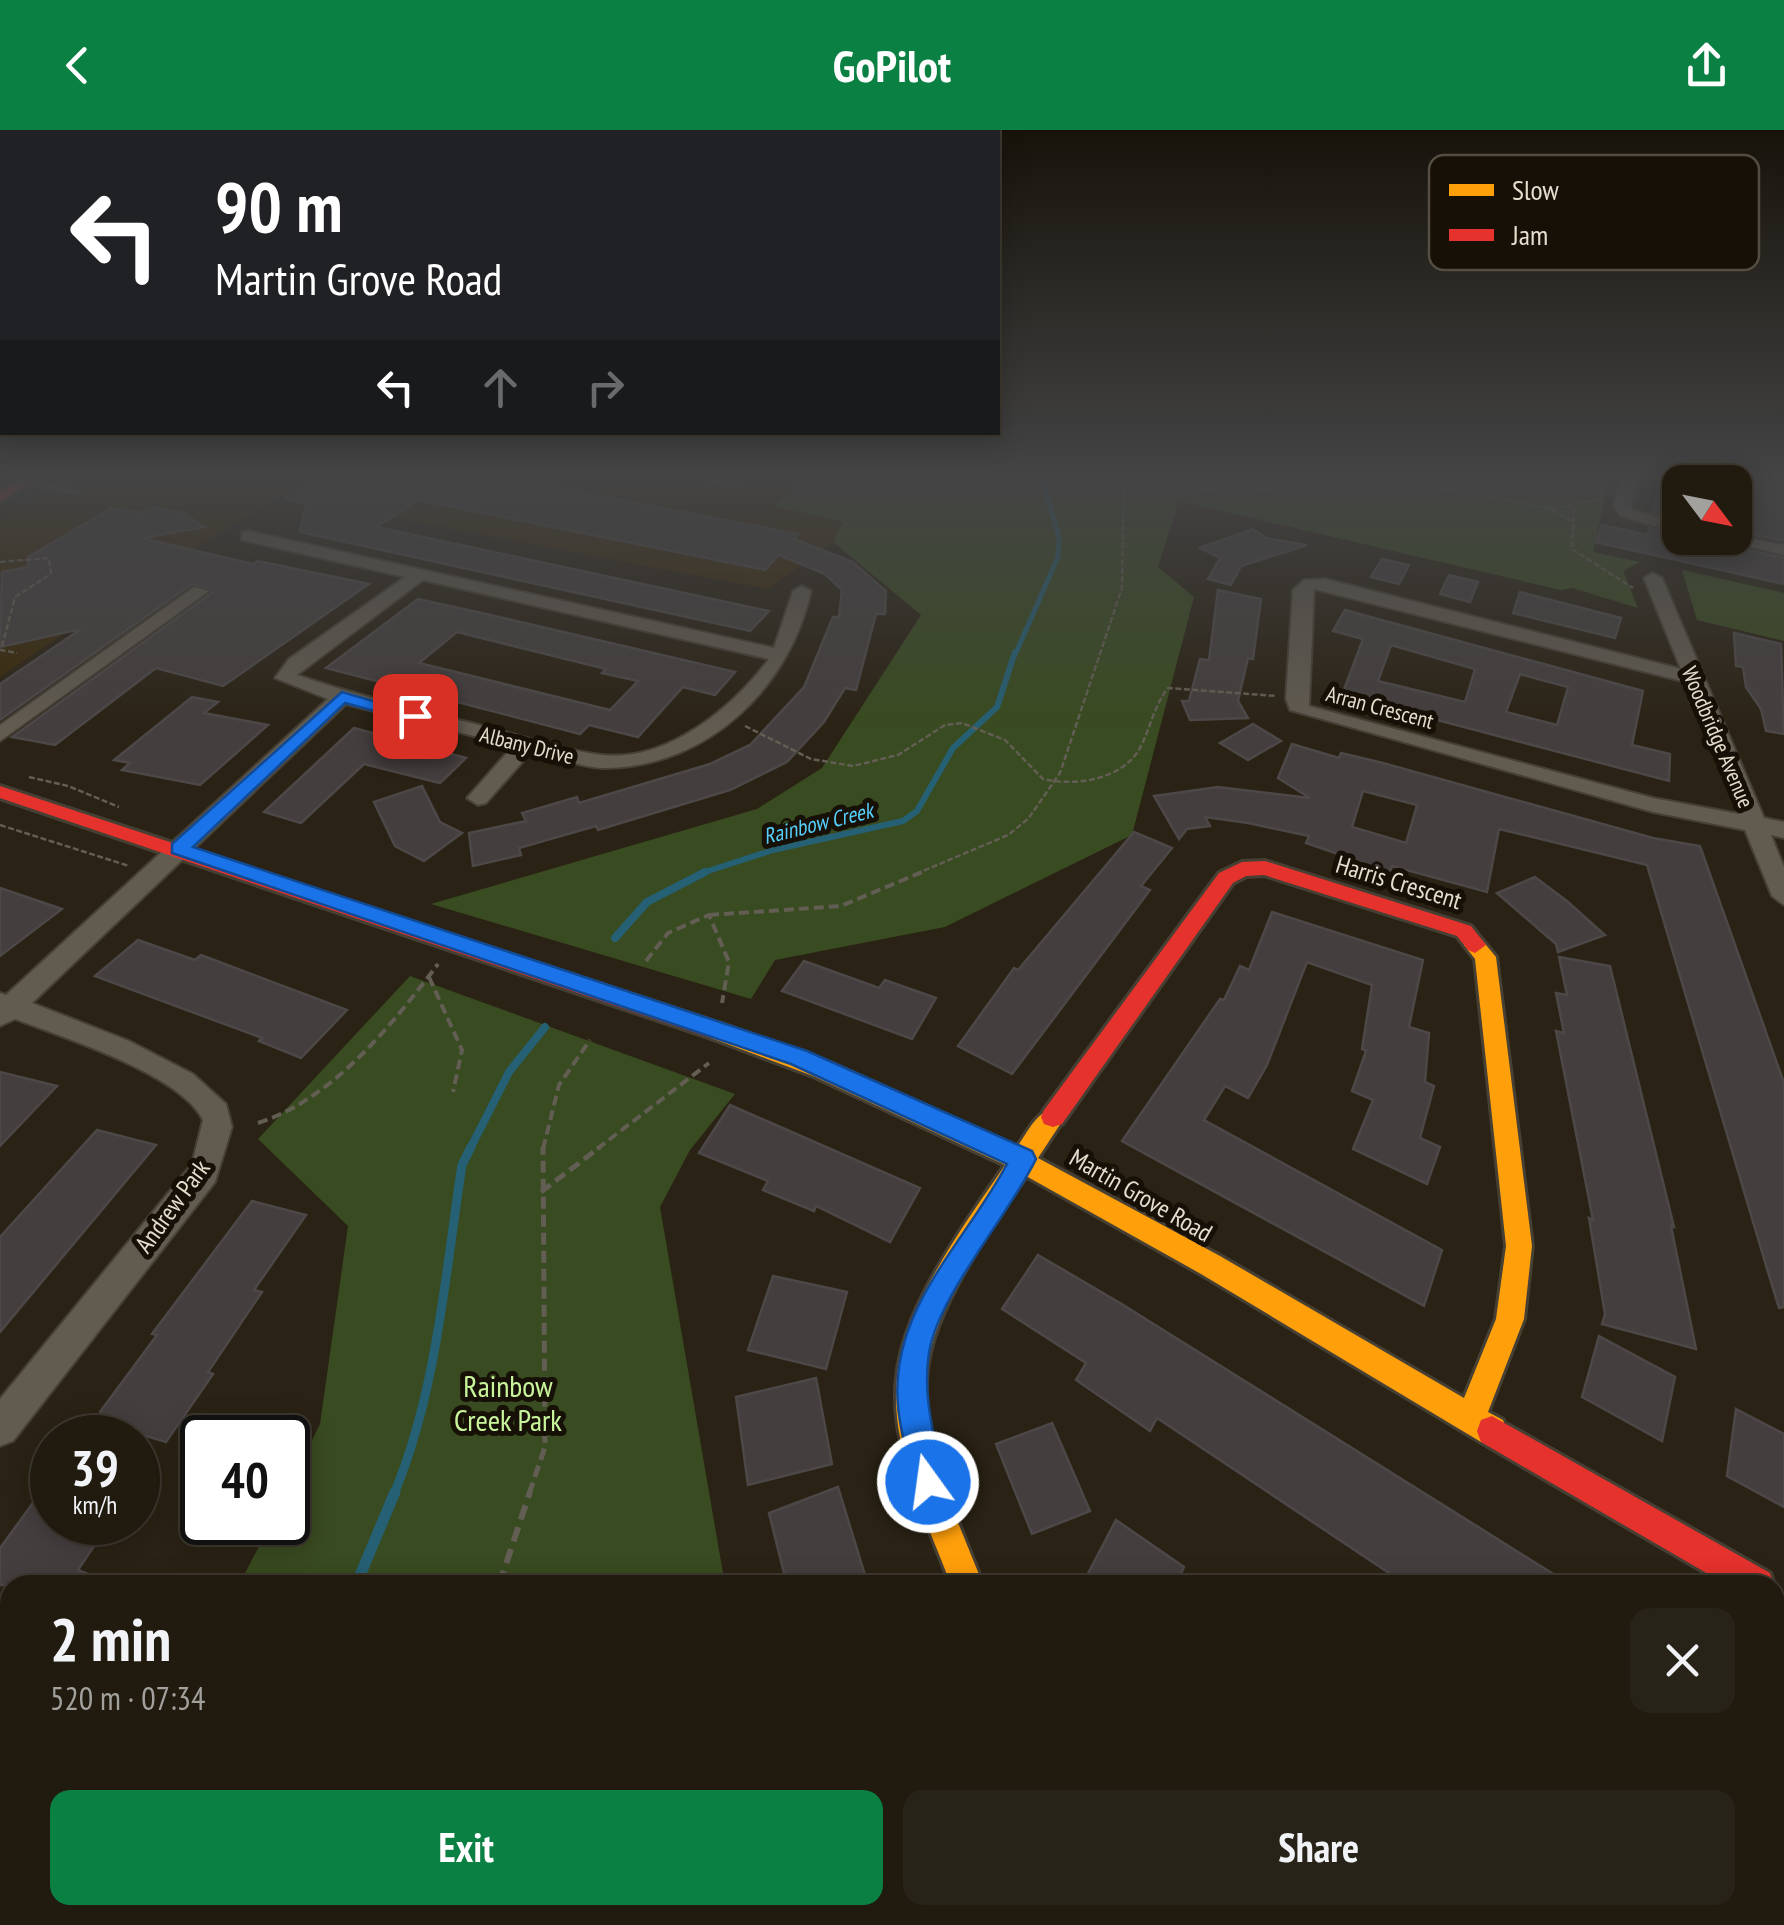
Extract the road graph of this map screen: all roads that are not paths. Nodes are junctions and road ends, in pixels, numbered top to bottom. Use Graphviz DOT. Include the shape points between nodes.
graph roads {
  1 [pos="360,562"];
  2 [pos="418,575"];
  3 [pos="1643,583"];
  4 [pos="200,591"];
  5 [pos="802,591"];
  6 [pos="778,655"];
  7 [pos="1694,678"];
  8 [pos="342,697"];
  9 [pos="0,735"];
  10 [pos="526,745"];
  11 [pos="0,792"];
  12 [pos="478,798"];
  13 [pos="1755,825"];
  14 [pos="1784,830"];
  15 [pos="179,849"];
  16 [pos="1784,896"];
  17 [pos="4,1009"];
  18 [pos="1023,1159"];
  19 [pos="1472,1416"];
  20 [pos="0,1428"];
  21 [pos="964,1575"];
  22 [pos="1741,1575"];
  1 -- 2 [label="street"];
  2 -- 6 [label="street"];
  2 -- 8 [label="street, Albany Drive" via="286,672 288,682"];
  3 -- 7 [label="street, Woodbridge Avenue"];
  4 -- 9 [label="street"];
  5 -- 6 [label="street, Albany Drive"];
  6 -- 10 [label="street, Albany Drive" via="738,708 693,739 604,762"];
  7 -- 13 [label="street, Woodbridge Avenue"];
  7 -- 13 [label="street, Arran Crescent" via="1325,584 1302,590 1300,710 1653,805"];
  8 -- 10 [label="street, Albany Drive"];
  8 -- 15 [label="street, Andrew Park"];
  10 -- 12 [label="street"];
  11 -- 15 [label="street, Martin Grove Road"];
  13 -- 14 [label="street, Arran Crescent"];
  13 -- 16 [label="street, Woodbridge Avenue"];
  15 -- 17 [label="street, Andrew Park"];
  15 -- 18 [label="street, Martin Grove Road" via="799,1058"];
  17 -- 20 [label="street, Andrew Park" via="190,1082 216,1112 217,1128 204,1172"];
  18 -- 19 [label="street, Martin Grove Road"];
  18 -- 19 [label="street, Harris Crescent" via="1226,878 1242,868 1265,868 1464,931 1485,957 1520,1246 1510,1318"];
  18 -- 21 [label="street" via="939,1290 911,1377 918,1445"];
  19 -- 22 [label="street, Martin Grove Road"];
}
